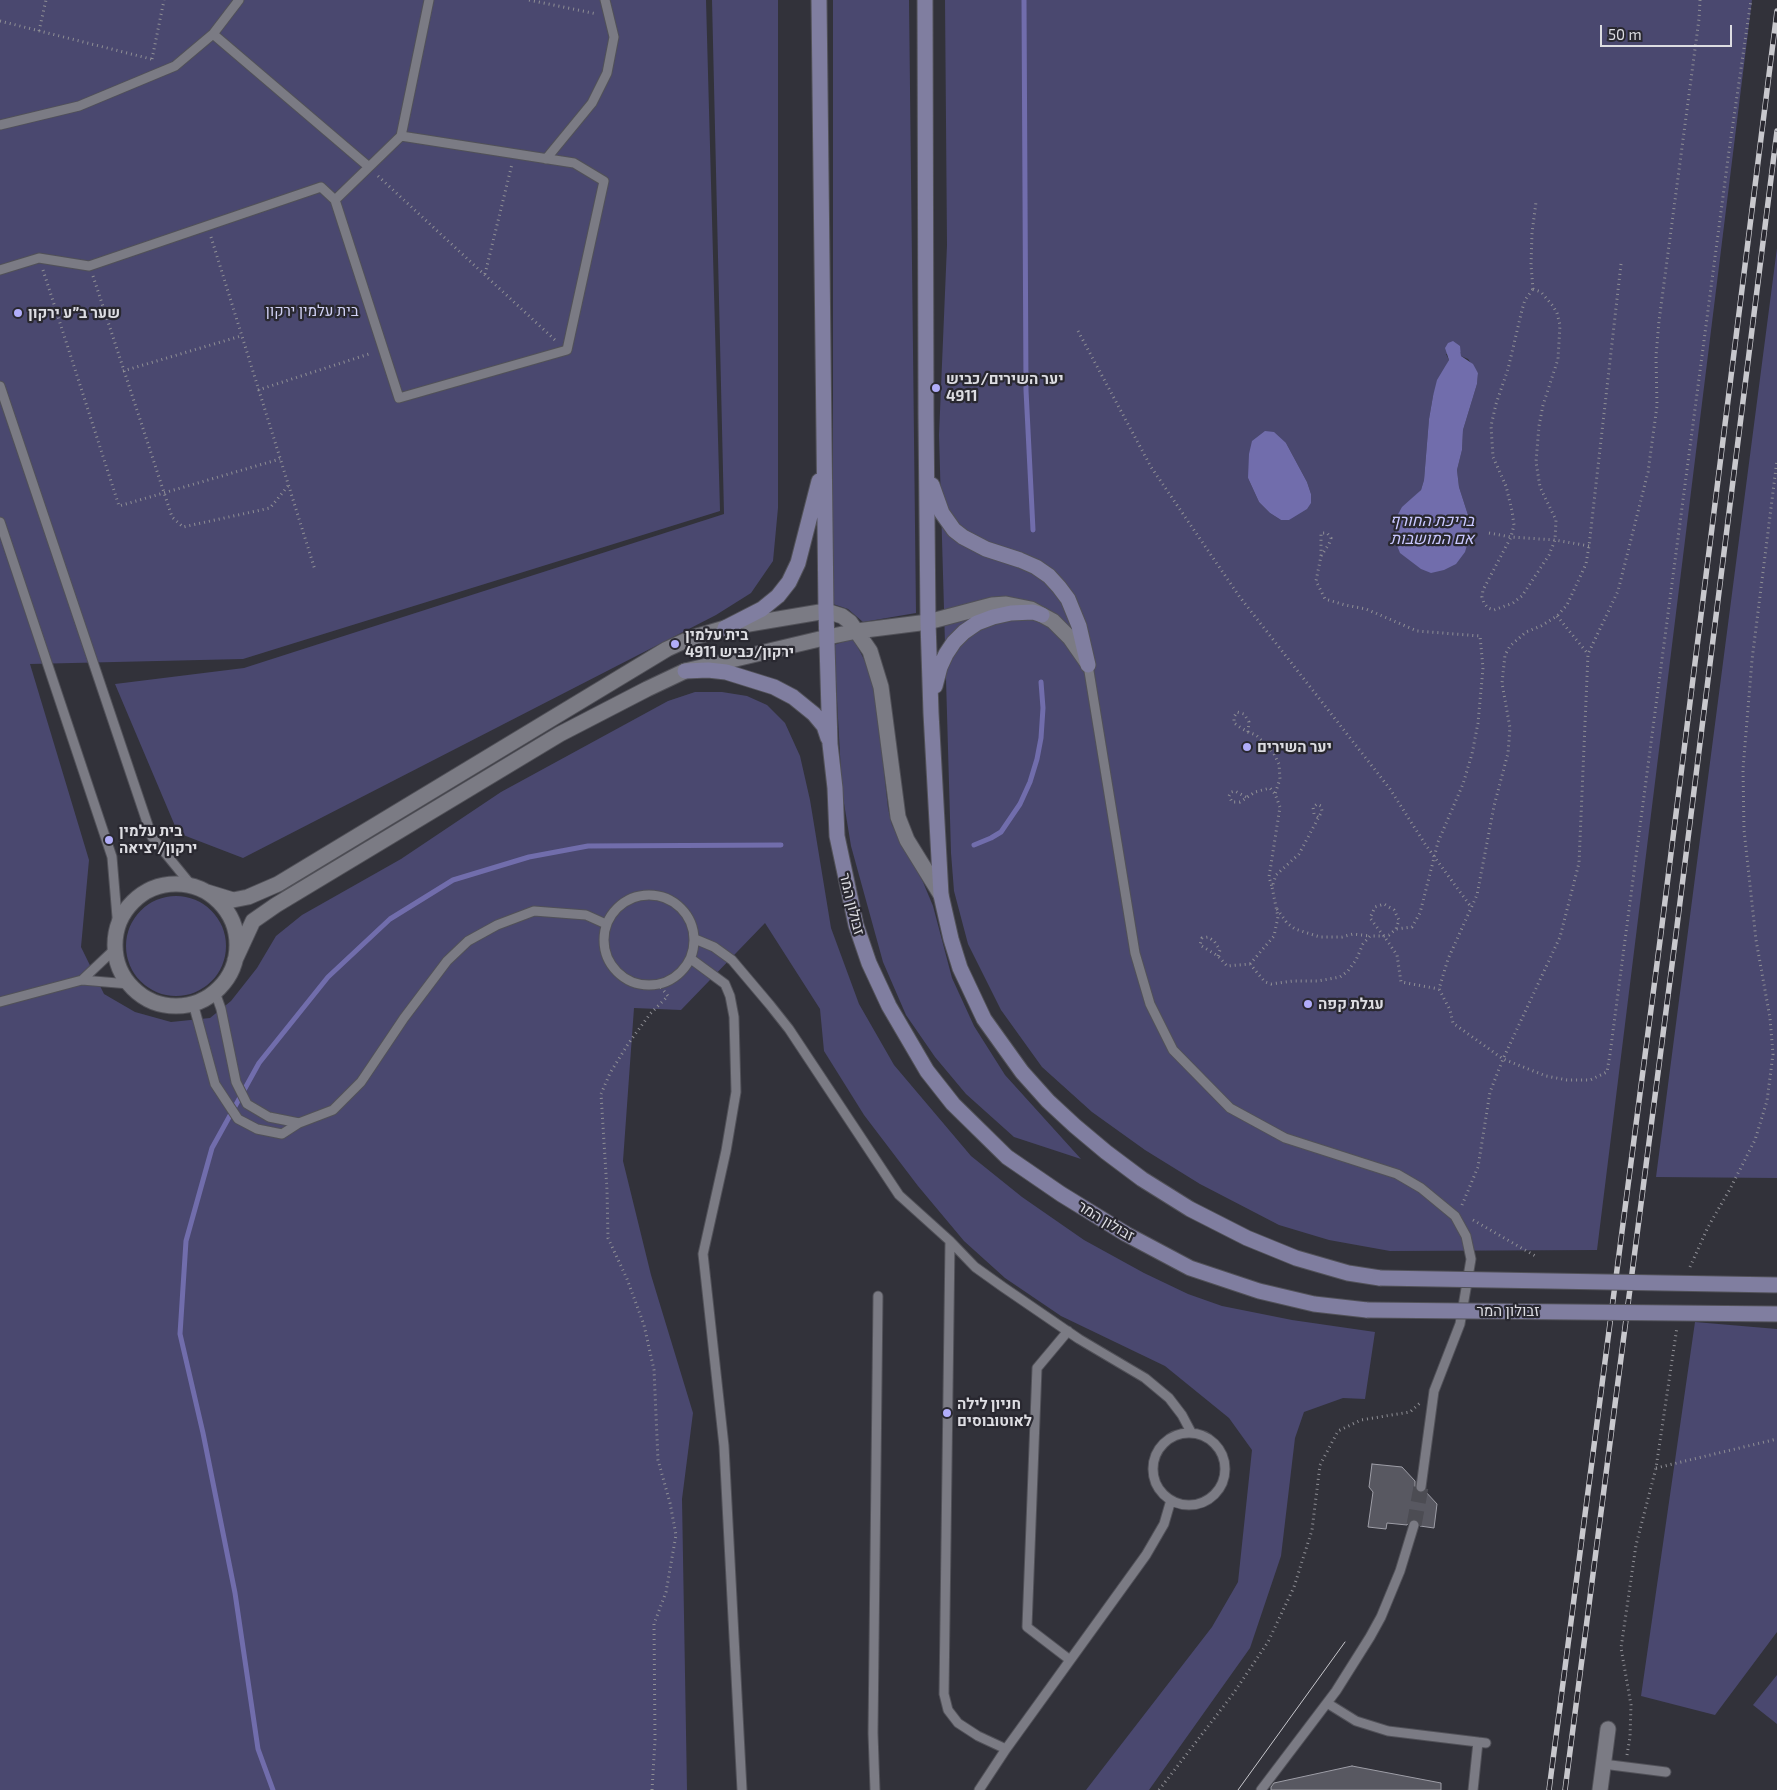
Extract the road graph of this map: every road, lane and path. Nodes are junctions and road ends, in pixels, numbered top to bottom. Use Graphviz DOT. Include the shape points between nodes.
graph roads {
  1 [pos="46,0"];
  2 [pos="164,0"];
  3 [pos="239,0"];
  4 [pos="429,0"];
  5 [pos="529,0"];
  6 [pos="605,0"];
  7 [pos="819,0"];
  8 [pos="925,0"];
  9 [pos="1700,0"];
  10 [pos="1751,0"];
  11 [pos="609,17"];
  12 [pos="0,21"];
  13 [pos="39,31"];
  14 [pos="213,34"];
  15 [pos="152,59"];
  16 [pos="175,66"];
  17 [pos="0,125"];
  18 [pos="401,136"];
  19 [pos="514,154"];
  20 [pos="546,159"];
  21 [pos="369,167"];
  22 [pos="335,200"];
  23 [pos="1536,202"];
  24 [pos="207,225"];
  25 [pos="38,258"];
  26 [pos="1621,264"];
  27 [pos="89,266"];
  28 [pos="0,270"];
  29 [pos="485,274"];
  30 [pos="1533,289"];
  31 [pos="1078,331"];
  32 [pos="242,336"];
  33 [pos="384,350"];
  34 [pos="567,350"];
  35 [pos="124,371"];
  36 [pos="0,386"];
  37 [pos="258,390"];
  38 [pos="824,440"];
  39 [pos="926,455"];
  40 [pos="280,460"];
  41 [pos="1777,460"];
  42 [pos="288,486"];
  43 [pos="163,493"];
  44 [pos="0,522"];
  45 [pos="1489,532"];
  46 [pos="1511,537"];
  47 [pos="1555,540"];
  48 [pos="1590,546"];
  49 [pos="1321,556"];
  50 [pos="315,570"];
  51 [pos="826,611"];
  52 [pos="1042,615"];
  53 [pos="1557,616"];
  54 [pos="928,622"];
  55 [pos="725,628"];
  56 [pos="857,631"];
  57 [pos="828,637"];
  58 [pos="1588,654"];
  59 [pos="1088,665"];
  60 [pos="685,671"];
  61 [pos="931,712"];
  62 [pos="1248,732"];
  63 [pos="830,744"];
  64 [pos="1275,794"];
  65 [pos="1246,797"];
  66 [pos="1318,816"];
  67 [pos="1434,856"];
  68 [pos="192,886"];
  69 [pos="1272,887"];
  70 [pos="207,892"];
  71 [pos="942,895"];
  72 [pos="1472,907"];
  73 [pos="1276,909"];
  74 [pos="606,924"];
  75 [pos="118,929"];
  76 [pos="1396,929"];
  77 [pos="1370,936"];
  78 [pos="1384,936"];
  79 [pos="695,939"];
  80 [pos="116,948"];
  81 [pos="1218,956"];
  82 [pos="691,959"];
  83 [pos="235,960"];
  84 [pos="1250,964"];
  85 [pos="82,980"];
  86 [pos="129,984"];
  87 [pos="659,985"];
  88 [pos="1439,989"];
  89 [pos="215,992"];
  90 [pos="0,1002"];
  91 [pos="192,1003"];
  92 [pos="1503,1059"];
  93 [pos="299,1123"];
  94 [pos="1457,1214"];
  95 [pos="950,1241"];
  96 [pos="1537,1257"];
  97 [pos="1688,1275"];
  98 [pos="1777,1285"];
  99 [pos="878,1296"];
  100 [pos="1777,1314"];
  101 [pos="1679,1318"];
  102 [pos="1068,1331"];
  103 [pos="1434,1391"];
  104 [pos="1191,1432"];
  105 [pos="1777,1439"];
  106 [pos="1656,1468"];
  107 [pos="1421,1487"];
  108 [pos="1171,1500"];
  109 [pos="1414,1526"];
  110 [pos="1070,1660"];
  111 [pos="1327,1703"];
  112 [pos="1608,1729"];
  113 [pos="1006,1749"];
  114 [pos="1603,1764"];
  115 [pos="1625,1767"];
  116 [pos="1666,1772"];
  117 [pos="652,1790"];
  118 [pos="742,1790"];
  119 [pos="875,1790"];
  120 [pos="979,1790"];
  121 [pos="1159,1790"];
  122 [pos="1261,1790"];
  123 [pos="1473,1790"];
  124 [pos="1600,1790"];
  1 -- 13 [label="path"];
  2 -- 15 [label="path"];
  3 -- 14 [label="lane"];
  4 -- 18 [label="lane"];
  5 -- 11 [label="path"];
  6 -- 11 [label="lane"];
  7 -- 38 [label="main road"];
  8 -- 39 [label="main road"];
  9 -- 58 [label="path" via="1659,321 1657,406 1648,472 1618,591"];
  10 -- 92 [label="path" via="1607,1072 1590,1080 1567,1080 1546,1076"];
  11 -- 20 [label="lane" via="614,37 607,73 592,103"];
  12 -- 13 [label="path"];
  13 -- 15 [label="path"];
  14 -- 16 [label="lane"];
  14 -- 21 [label="lane"];
  15 -- 16 [label="path"];
  16 -- 17 [label="lane" via="79,106"];
  18 -- 19 [label="lane"];
  18 -- 21 [label="lane"];
  19 -- 20 [label="lane"];
  19 -- 29 [label="path"];
  20 -- 34 [label="lane" via="574,163 604,181"];
  21 -- 22 [label="lane"];
  21 -- 29 [label="path"];
  22 -- 24 [label="lane" via="321,187"];
  22 -- 33 [label="lane"];
  23 -- 30 [label="path" via="1531,266"];
  24 -- 27 [label="lane"];
  24 -- 32 [label="path"];
  25 -- 27 [label="lane"];
  25 -- 28 [label="lane"];
  25 -- 43 [label="path" via="119,506"];
  26 -- 48 [label="path"];
  27 -- 35 [label="path"];
  29 -- 34 [label="path"];
  30 -- 46 [label="path" via="1525,300 1491,426 1493,457 1506,486 1512,511 1514,525"];
  30 -- 47 [label="path" via="1541,292 1553,306 1560,325 1558,358 1542,412 1536,462 1540,487 1556,520"];
  31 -- 67 [label="path" via="1151,466 1200,539 1244,603 1390,789"];
  32 -- 35 [label="path"];
  32 -- 37 [label="path"];
  33 -- 34 [label="lane" via="399,398"];
  33 -- 37 [label="path"];
  35 -- 43 [label="path"];
  36 -- 68 [label="lane" via="152,837"];
  37 -- 40 [label="path"];
  38 -- 51 [label="main road, זבולון המר"];
  38 -- 55 [label="main road" via="818,488 798,563 789,582 762,608"];
  39 -- 54 [label="main road, זבולון המר"];
  39 -- 59 [label="main road" via="938,503 954,530 973,544 1036,567 1059,587 1068,599 1079,626"];
  40 -- 42 [label="path"];
  40 -- 43 [label="path"];
  41 -- 97 [label="path" via="1752,660 1743,769 1744,830 1756,940 1770,1018 1772,1054 1767,1101 1755,1140 1708,1228"];
  42 -- 43 [label="path" via="270,508 183,527 172,517"];
  42 -- 50 [label="path"];
  44 -- 75 [label="lane" via="112,857"];
  45 -- 46 [label="path"];
  46 -- 47 [label="path"];
  46 -- 47 [label="path" via="1483,590 1484,603 1494,610 1514,603 1522,596"];
  47 -- 48 [label="path"];
  48 -- 53 [label="path" via="1578,582 1567,605"];
  49 -- 49 [label="path" via="1322,533 1327,533 1331,538"];
  49 -- 67 [label="path" via="1316,581 1325,599 1366,609 1418,631 1480,636 1482,676 1472,754"];
  51 -- 55 [label="street"];
  51 -- 56 [label="street" via="842,616"];
  51 -- 57 [label="main road, זבולון המר"];
  52 -- 54 [label="street" via="1019,606 992,605"];
  52 -- 59 [label="street" via="1070,638"];
  52 -- 61 [label="main road" via="1011,613 977,623 964,632 954,642 940,667"];
  53 -- 58 [label="path"];
  53 -- 72 [label="path" via="1526,632 1505,655 1502,683 1510,728 1508,753"];
  54 -- 56 [label="street"];
  54 -- 61 [label="main road, זבולון המר"];
  55 -- 70 [label="street" via="667,649 278,884 233,900"];
  56 -- 57 [label="street"];
  56 -- 71 [label="street" via="870,650 881,687 898,818 907,840"];
  57 -- 60 [label="street"];
  57 -- 63 [label="main road, זבולון המר"];
  58 -- 92 [label="path" via="1579,864 1560,937"];
  59 -- 94 [label="lane" via="1136,953 1150,1004 1173,1050 1230,1108 1285,1138 1397,1174"];
  60 -- 63 [label="main road" via="726,672 774,686 814,714 824,726"];
  60 -- 83 [label="street" via="560,734 276,905 253,921"];
  61 -- 71 [label="main road, זבולון המר"];
  62 -- 62 [label="path" via="1234,723 1238,712 1250,722"];
  62 -- 64 [label="path" via="1256,735 1273,752 1279,764 1280,779"];
  63 -- 100 [label="main road, זבולון המר, bridge" via="837,836 856,925 869,963 910,1043 953,1104 1007,1157 1126,1234 1190,1268 1258,1291 1314,1304 1367,1310"];
  64 -- 65 [label="path" via="1270,788"];
  64 -- 69 [label="path" via="1280,807 1269,877"];
  65 -- 65 [label="path" via="1240,802 1232,802 1229,796 1235,792"];
  66 -- 69 [label="path" via="1298,854 1276,875"];
  67 -- 72 [label="path"];
  67 -- 76 [label="path" via="1420,913 1412,927"];
  68 -- 70 [label="street"];
  68 -- 75 [label="street" via="173,884 155,888 138,898 125,912"];
  69 -- 73 [label="path"];
  70 -- 83 [label="street" via="229,914 237,944"];
  71 -- 98 [label="main road, זבולון המר, bridge" via="960,968 984,1019 1048,1102 1142,1179 1190,1209 1247,1238 1296,1258 1348,1273 1380,1278"];
  72 -- 88 [label="path" via="1448,959"];
  73 -- 77 [label="path" via="1287,923 1320,937"];
  73 -- 84 [label="path" via="1278,917 1274,936"];
  74 -- 79 [label="lane" via="624,902 650,894 676,903 686,913"];
  74 -- 87 [label="lane" via="605,952 620,976 632,983"];
  74 -- 93 [label="lane" via="586,915 534,910 468,941 447,961 409,1011 361,1082 333,1110"];
  75 -- 80 [label="street"];
  76 -- 78 [label="path"];
  76 -- 78 [label="path" via="1399,920 1394,910 1384,904 1375,907 1370,918"];
  77 -- 78 [label="path"];
  77 -- 84 [label="path" via="1348,971 1340,977 1271,984 1265,982"];
  78 -- 88 [label="path" via="1398,954 1401,982"];
  79 -- 82 [label="lane"];
  79 -- 95 [label="lane" via="714,947 739,968 789,1029 899,1195"];
  80 -- 85 [label="lane"];
  80 -- 86 [label="street" via="117,961"];
  81 -- 81 [label="path" via="1200,945 1202,938 1214,941 1220,950"];
  81 -- 84 [label="path" via="1227,966"];
  82 -- 87 [label="lane" via="672,980"];
  82 -- 118 [label="lane" via="725,984 734,1017 736,1092 703,1254 724,1446"];
  83 -- 89 [label="street" via="228,978"];
  85 -- 86 [label="lane"];
  85 -- 90 [label="lane"];
  86 -- 91 [label="street" via="160,1004 180,1006"];
  87 -- 117 [label="path" via="668,996 628,1044 601,1094 608,1238 644,1325 654,1370 658,1460 676,1535 666,1592 654,1624"];
  88 -- 92 [label="path" via="1453,1023"];
  89 -- 91 [label="street"];
  89 -- 93 [label="lane" via="236,1082 247,1104 269,1117"];
  91 -- 93 [label="lane" via="215,1084 238,1119 257,1129 282,1134"];
  92 -- 94 [label="path" via="1490,1092 1478,1167"];
  94 -- 96 [label="path"];
  94 -- 103 [label="lane" via="1471,1259 1460,1324"];
  95 -- 102 [label="lane" via="975,1266"];
  95 -- 113 [label="lane" via="944,1694 948,1710 958,1723"];
  99 -- 119 [label="lane" via="872,1733"];
  101 -- 106 [label="path"];
  102 -- 104 [label="lane" via="1145,1378 1169,1398"];
  102 -- 110 [label="lane" via="1036,1368 1027,1627"];
  103 -- 107 [label="lane"];
  103 -- 121 [label="path" via="1410,1412 1361,1420 1338,1431 1320,1465 1312,1530 1294,1588 1268,1642 1233,1694"];
  104 -- 108 [label="lane" via="1168,1439 1154,1459 1155,1482"];
  104 -- 108 [label="lane" via="1202,1434 1219,1447 1226,1468 1224,1479 1216,1493 1203,1503 1181,1504"];
  105 -- 106 [label="path"];
  106 -- 115 [label="path" via="1636,1545 1621,1648 1631,1705"];
  108 -- 110 [label="lane" via="1164,1524 1146,1555"];
  109 -- 111 [label="lane" via="1381,1617"];
  110 -- 113 [label="lane"];
  111 -- 122 [label="lane"];
  111 -- 123 [label="lane" via="1356,1721 1388,1731 1482,1743"];
  112 -- 114 [label="street"];
  113 -- 120 [label="lane"];
  114 -- 115 [label="lane"];
  114 -- 124 [label="street"];
  115 -- 116 [label="lane"];
}
